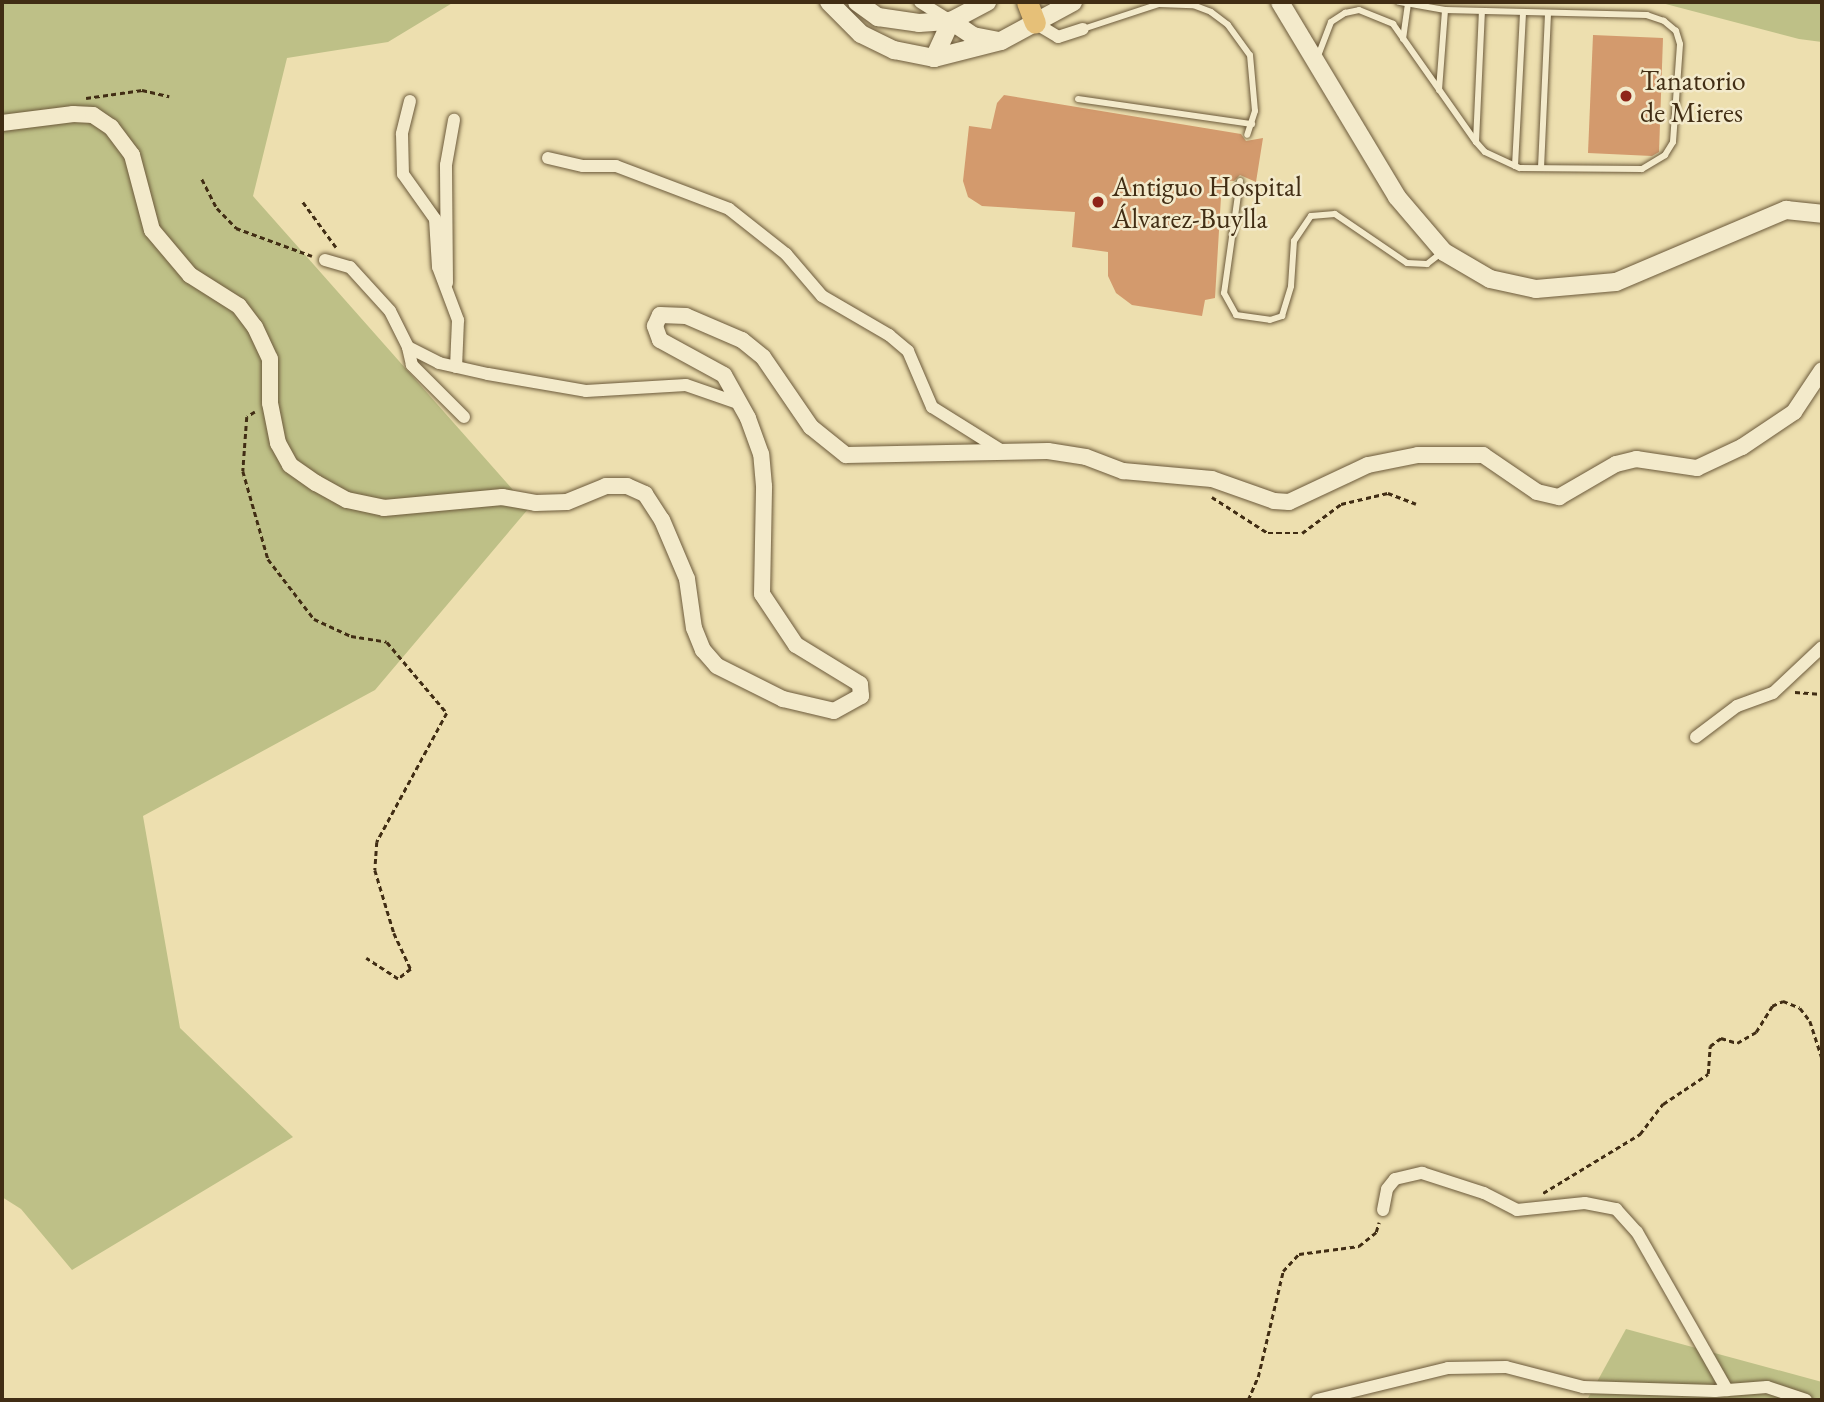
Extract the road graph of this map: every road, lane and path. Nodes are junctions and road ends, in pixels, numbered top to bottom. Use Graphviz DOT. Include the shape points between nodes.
graph roads {
  1 [pos="829,2"];
  2 [pos="857,2"];
  3 [pos="920,2"];
  4 [pos="987,2"];
  5 [pos="1027,2"];
  6 [pos="1073,2"];
  7 [pos="1399,2"];
  8 [pos="1280,3"];
  9 [pos="1408,4"];
  10 [pos="1445,10"];
  11 [pos="1482,12"];
  12 [pos="1523,14"];
  13 [pos="1548,14"];
  14 [pos="951,21"];
  15 [pos="1035,23"];
  16 [pos="1083,29"];
  17 [pos="1403,39"];
  18 [pos="1001,41"];
  19 [pos="934,58"];
  20 [pos="1318,61"];
  21 [pos="1439,90"];
  22 [pos="169,96"];
  23 [pos="1078,99"];
  24 [pos="410,101"];
  25 [pos="73,114"];
  26 [pos="454,120"];
  27 [pos="2,124"];
  28 [pos="1252,124"];
  29 [pos="1247,135"];
  30 [pos="1476,142"];
  31 [pos="548,158"];
  32 [pos="1514,166"];
  33 [pos="1541,168"];
  34 [pos="202,179"];
  35 [pos="1240,181"];
  36 [pos="303,202"];
  37 [pos="1822,214"];
  38 [pos="1444,251"];
  39 [pos="325,260"];
  40 [pos="350,267"];
  41 [pos="447,290"];
  42 [pos="408,347"];
  43 [pos="456,367"];
  44 [pos="1822,370"];
  45 [pos="270,403"];
  46 [pos="741,404"];
  47 [pos="464,417"];
  48 [pos="1004,452"];
  49 [pos="1822,647"];
  50 [pos="1773,693"];
  51 [pos="1787,693"];
  52 [pos="1822,694"];
  53 [pos="1696,737"];
  54 [pos="366,958"];
  55 [pos="1822,1057"];
  56 [pos="1383,1210"];
  57 [pos="1517,1210"];
  58 [pos="1727,1390"];
  59 [pos="1248,1400"];
  60 [pos="1317,1400"];
  61 [pos="1806,1400"];
  1 -- 19 [label="main road" via="861,34 894,50"];
  2 -- 14 [label="main road" via="878,17 919,23"];
  3 -- 14 [label="street"];
  4 -- 14 [label="main road"];
  5 -- 15 [label="main road"];
  6 -- 15 [label="main road"];
  7 -- 9 [label="lane"];
  8 -- 20 [label="main road"];
  9 -- 10 [label="lane"];
  9 -- 17 [label="lane"];
  10 -- 11 [label="lane"];
  10 -- 21 [label="lane"];
  11 -- 12 [label="lane"];
  11 -- 30 [label="lane"];
  12 -- 13 [label="lane"];
  12 -- 32 [label="lane"];
  13 -- 33 [label="lane"];
  13 -- 33 [label="lane" via="1647,15 1664,21 1680,44 1678,106 1674,142 1665,155 1642,169"];
  14 -- 18 [label="main road" via="973,36"];
  14 -- 19 [label="main road"];
  15 -- 16 [label="street" via="1058,37"];
  15 -- 18 [label="main road"];
  16 -- 28 [label="lane" via="1159,4 1193,5 1211,12 1228,25 1250,55"];
  17 -- 20 [label="lane" via="1393,24 1359,10 1345,13 1325,33"];
  17 -- 21 [label="lane"];
  18 -- 19 [label="main road"];
  20 -- 38 [label="main road" via="1397,197"];
  21 -- 30 [label="lane"];
  22 -- 25 [label="path" via="142,90 89,95"];
  23 -- 28 [label="lane"];
  24 -- 41 [label="street" via="402,134 403,174 435,219 438,267"];
  25 -- 27 [label="street"];
  25 -- 45 [label="street" via="93,115 111,127 132,155 152,230 190,275 239,306 255,327 270,359"];
  26 -- 41 [label="street" via="446,165"];
  28 -- 29 [label="lane"];
  30 -- 32 [label="lane" via="1485,152"];
  31 -- 48 [label="street" via="583,166 616,166 729,209 786,254 822,296 890,335 908,351 932,407"];
  32 -- 33 [label="lane"];
  34 -- 39 [label="path" via="217,208 236,228"];
  35 -- 38 [label="lane" via="1224,293 1236,315 1270,320 1282,316 1291,286 1294,241 1311,216 1335,214 1407,263 1427,264"];
  36 -- 40 [label="path"];
  37 -- 38 [label="main road" via="1786,210 1649,270 1585,288 1536,289 1490,279"];
  39 -- 40 [label="street"];
  40 -- 42 [label="street" via="390,310"];
  41 -- 43 [label="street" via="458,320"];
  42 -- 43 [label="street"];
  42 -- 47 [label="street" via="412,365"];
  43 -- 46 [label="street" via="586,391 685,385"];
  44 -- 48 [label="street" via="1794,412 1741,447 1697,468 1636,459 1616,464 1559,497 1537,492 1483,455 1418,455 1368,465 1289,502 1274,502 1212,479 1123,471 1086,457 1048,451"];
  45 -- 46 [label="street" via="278,443 290,465 347,500 384,508 502,497 567,502 606,485 627,486 645,494 687,579 694,628 703,650 717,666 805,706 834,711 861,696 860,684 796,645 762,594 761,454"];
  45 -- 54 [label="path" via="247,416 243,471 268,559 314,619 351,636 387,642 447,713 377,842 375,870 394,933 411,969 398,979"];
  46 -- 48 [label="street" via="724,375 660,340 655,327 660,315 686,316 742,340 763,357 811,427 846,455"];
  49 -- 50 [label="street"];
  50 -- 51 [label="street"];
  50 -- 53 [label="street" via="1737,706"];
  51 -- 52 [label="path"];
  55 -- 57 [label="path" via="1810,1021 1800,1008 1783,1000 1772,1006 1756,1032 1737,1043 1721,1038 1710,1046 1708,1074 1663,1104 1640,1135"];
  56 -- 57 [label="street" via="1387,1189 1395,1179 1422,1172 1484,1193"];
  56 -- 59 [label="path" via="1376,1232 1359,1246 1299,1254 1283,1271 1258,1377"];
  57 -- 58 [label="street" via="1585,1203 1616,1209 1628,1217"];
  58 -- 60 [label="street" via="1583,1387 1506,1367 1448,1368"];
  58 -- 61 [label="street" via="1767,1387"];
}
